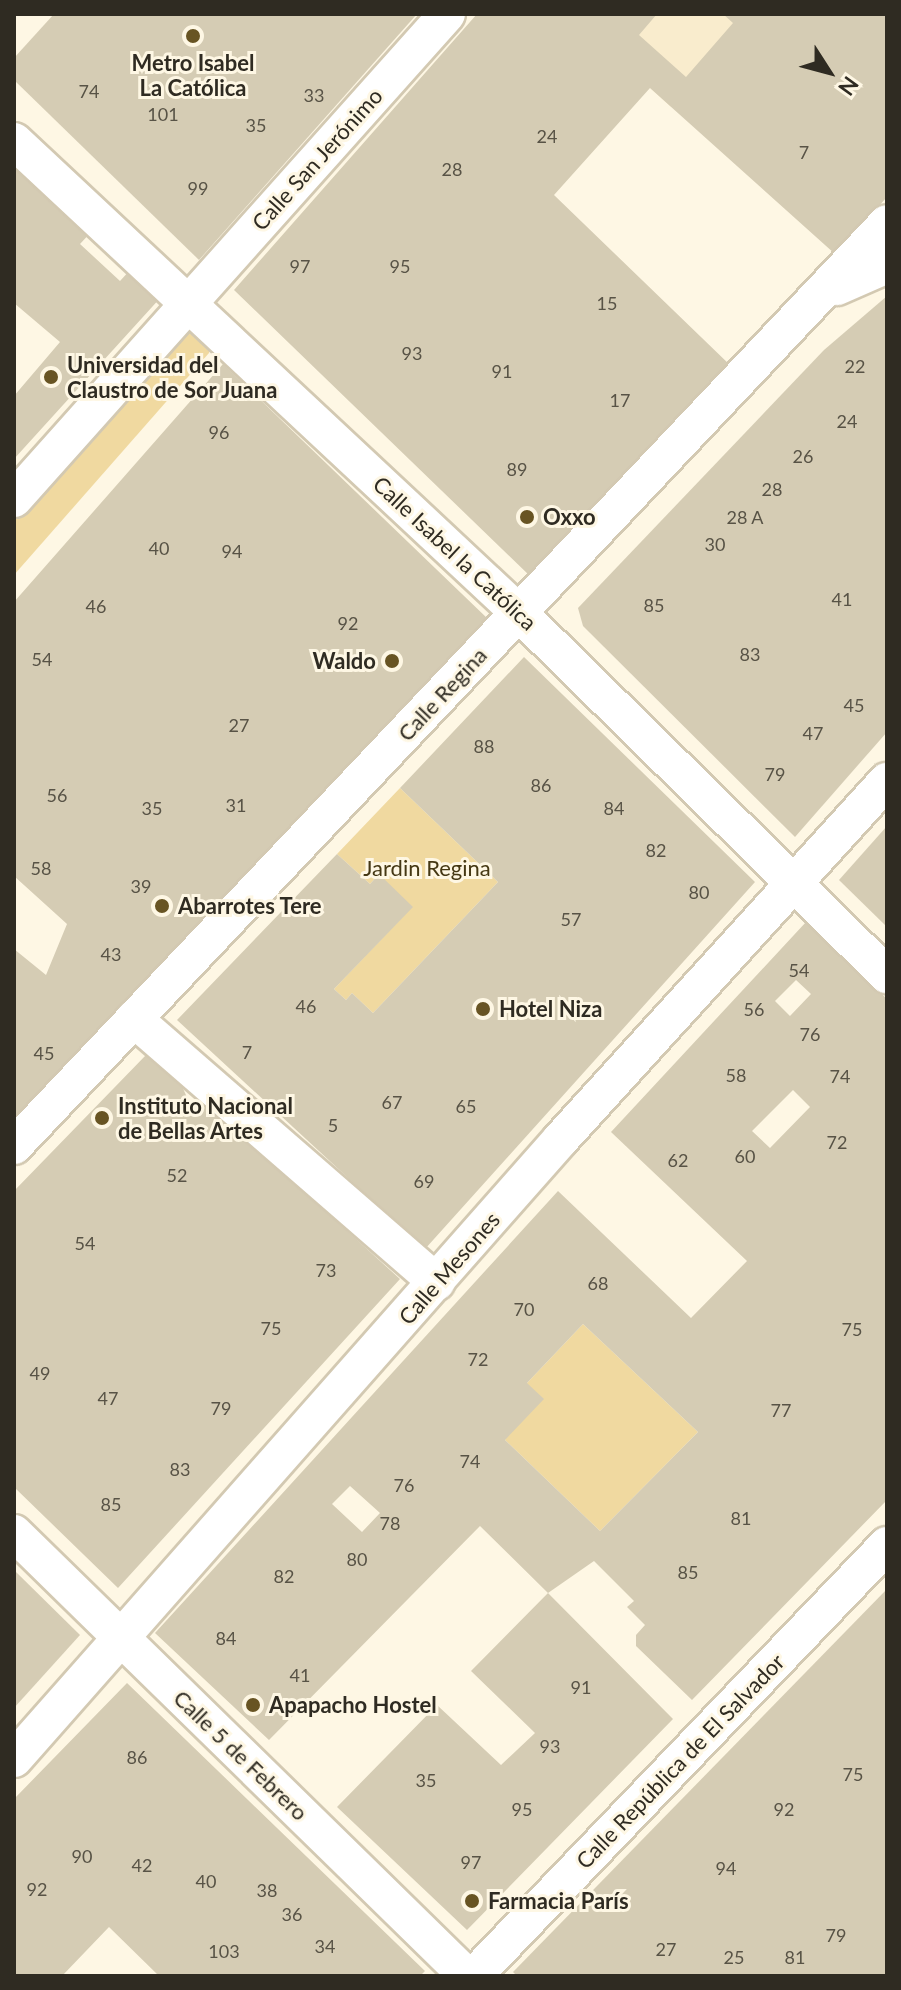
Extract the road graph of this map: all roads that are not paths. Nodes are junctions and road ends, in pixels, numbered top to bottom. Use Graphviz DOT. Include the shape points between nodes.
graph roads {
  1 [pos="447,14"];
  2 [pos="14,141"];
  3 [pos="887,223"];
  4 [pos="887,265"];
  5 [pos="825,293"];
  6 [pos="188,304"];
  7 [pos="14,499"];
  8 [pos="518,612"];
  9 [pos="887,781"];
  10 [pos="796,885"];
  11 [pos="887,975"];
  12 [pos="134,1019"];
  13 [pos="14,1146"];
  14 [pos="437,1282"];
  15 [pos="14,1533"];
  16 [pos="887,1545"];
  17 [pos="123,1639"];
  18 [pos="14,1759"];
  19 [pos="467,1976"];
  20 [pos="474,1976"];
  1 -- 6 [label="street, Calle San Jerónimo"];
  2 -- 6 [label="street, Calle Isabel la Católica"];
  3 -- 5 [label="street"];
  4 -- 5 [label="street, Calle Regina"];
  5 -- 8 [label="street, Calle Regina"];
  6 -- 7 [label="street, Calle San Jerónimo"];
  6 -- 8 [label="street, Calle Isabel la Católica"];
  8 -- 10 [label="street, Calle Isabel la Católica"];
  8 -- 12 [label="street, Calle Regina"];
  9 -- 10 [label="street, Calle Mesones"];
  10 -- 11 [label="street, Calle Isabel la Católica"];
  10 -- 14 [label="street, Calle Mesones"];
  12 -- 13 [label="street, Calle Regina"];
  12 -- 14 [label="street"];
  14 -- 17 [label="street, Calle Mesones"];
  15 -- 17 [label="street, Calle 5 de Febrero"];
  16 -- 20 [label="street, Calle República de El Salvador"];
  17 -- 18 [label="street, Calle Mesones"];
  17 -- 19 [label="street, Calle 5 de Febrero"];
}
